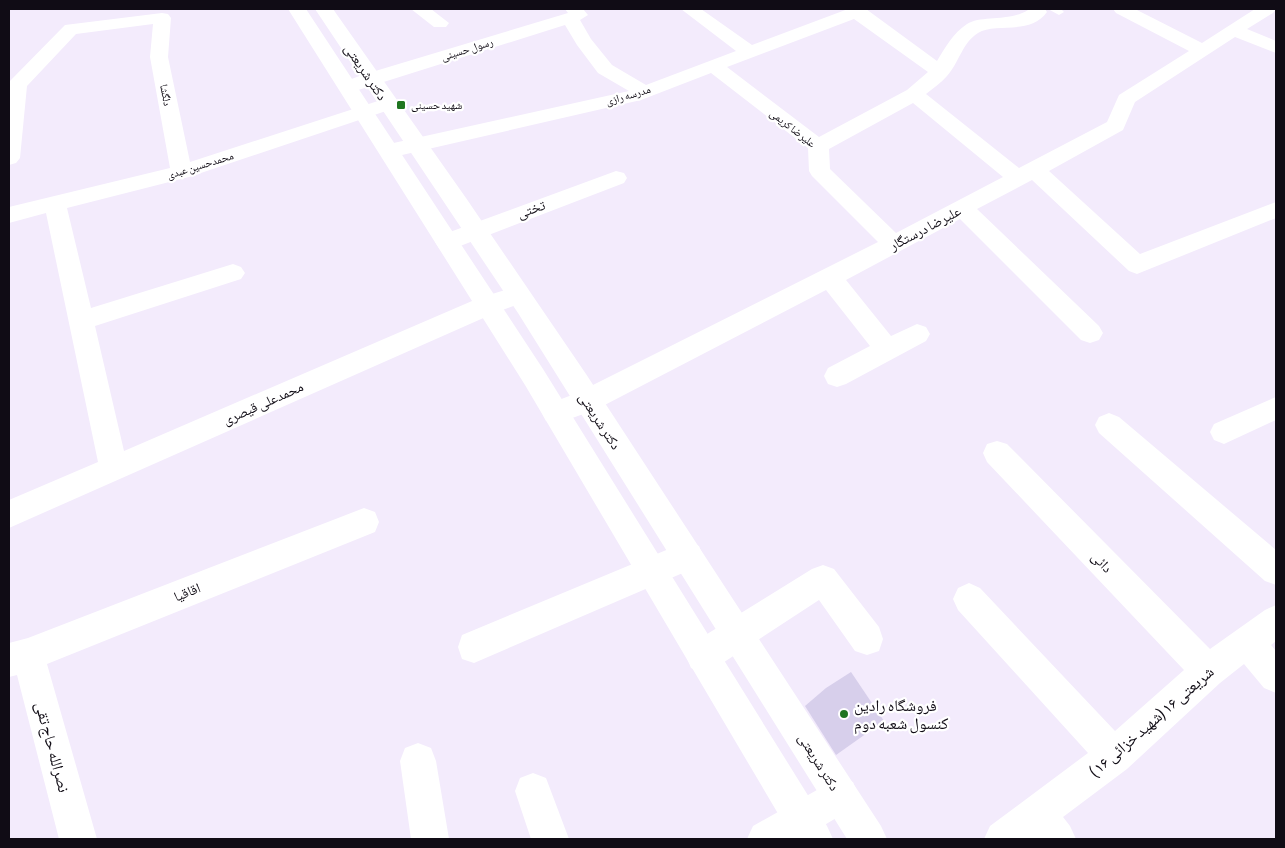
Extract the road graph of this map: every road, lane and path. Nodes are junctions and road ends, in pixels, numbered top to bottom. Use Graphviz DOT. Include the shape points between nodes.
graph roads {
  1 [pos="93,9"];
  2 [pos="297,9"];
  3 [pos="324,9"];
  4 [pos="420,9"];
  5 [pos="690,9"];
  6 [pos="1036,9"];
  7 [pos="1122,9"];
  8 [pos="1267,9"];
  9 [pos="857,11"];
  10 [pos="572,13"];
  11 [pos="440,23"];
  12 [pos="71,30"];
  13 [pos="1234,30"];
  14 [pos="1276,48"];
  15 [pos="1202,50"];
  16 [pos="750,52"];
  17 [pos="713,66"];
  18 [pos="940,72"];
  19 [pos="358,83"];
  20 [pos="13,89"];
  21 [pos="644,92"];
  22 [pos="914,94"];
  23 [pos="376,108"];
  24 [pos="415,143"];
  25 [pos="818,146"];
  26 [pos="389,151"];
  27 [pos="9,158"];
  28 [pos="181,172"];
  29 [pos="1027,175"];
  30 [pos="616,178"];
  31 [pos="56,203"];
  32 [pos="963,209"];
  33 [pos="1276,210"];
  34 [pos="9,215"];
  35 [pos="476,229"];
  36 [pos="447,242"];
  37 [pos="895,244"];
  38 [pos="233,273"];
  39 [pos="830,278"];
  40 [pos="518,295"];
  41 [pos="488,305"];
  42 [pos="82,321"];
  43 [pos="1090,333"];
  44 [pos="917,334"];
  45 [pos="888,350"];
  46 [pos="837,376"];
  47 [pos="587,400"];
  48 [pos="1276,408"];
  49 [pos="556,413"];
  50 [pos="1109,425"];
  51 [pos="1224,432"];
  52 [pos="997,453"];
  53 [pos="114,468"];
  54 [pos="9,514"];
  55 [pos="364,522"];
  56 [pos="688,556"];
  57 [pos="1276,570"];
  58 [pos="652,571"];
  59 [pos="969,599"];
  60 [pos="1276,621"];
  61 [pos="738,633"];
  62 [pos="867,639"];
  63 [pos="1247,642"];
  64 [pos="474,647"];
  65 [pos="704,656"];
  66 [pos="19,657"];
  67 [pos="1208,671"];
  68 [pos="1276,676"];
  69 [pos="1114,756"];
  70 [pos="418,761"];
  71 [pos="533,791"];
  72 [pos="840,796"];
  73 [pos="1046,826"];
  74 [pos="808,829"];
  75 [pos="78,839"];
  76 [pos="427,839"];
  77 [pos="550,839"];
  78 [pos="766,839"];
  79 [pos="868,839"];
  80 [pos="1003,839"];
  1 -- 12 [label="street"];
  2 -- 19 [label="street, دکتر شریعتی"];
  3 -- 19 [label="street, دکتر شریعتی"];
  4 -- 11 [label="street"];
  5 -- 16 [label="street"];
  6 -- 18 [label="street" via="1038,12 1023,21 974,27 958,42"];
  7 -- 15 [label="street"];
  8 -- 13 [label="street, علیرضا درستگار"];
  9 -- 16 [label="street, مدرسه رازی"];
  9 -- 18 [label="street"];
  10 -- 19 [label="street, رسول حسینی" via="533,20"];
  10 -- 21 [label="street" via="583,41 605,69"];
  12 -- 20 [label="street"];
  12 -- 28 [label="street, دلگشا" via="162,18 159,57"];
  13 -- 14 [label="street"];
  13 -- 15 [label="street, علیرضا درستگار"];
  15 -- 29 [label="street, علیرضا درستگار" via="1126,99 1116,126"];
  16 -- 17 [label="street, مدرسه رازی"];
  17 -- 21 [label="street, مدرسه رازی"];
  17 -- 25 [label="street, علیرضا کریمی"];
  18 -- 22 [label="street"];
  19 -- 23 [label="street, دکتر شریعتی"];
  20 -- 27 [label="street"];
  21 -- 24 [label="street, مدرسه رازی"];
  22 -- 25 [label="street"];
  22 -- 29 [label="street"];
  23 -- 24 [label="street, دکتر شریعتی"];
  23 -- 26 [label="street, دکتر شریعتی"];
  23 -- 28 [label="street, محمدحسین عبدی"];
  24 -- 26 [label="street, مدرسه رازی"];
  24 -- 35 [label="street, دکتر شریعتی"];
  25 -- 37 [label="street, علیرضا کریمی" via="820,171"];
  26 -- 36 [label="street, دکتر شریعتی"];
  28 -- 31 [label="street, محمدحسین عبدی"];
  29 -- 32 [label="street, علیرضا درستگار"];
  29 -- 33 [label="street" via="1137,265"];
  30 -- 35 [label="street, تختی"];
  31 -- 34 [label="street, محمدحسین عبدی"];
  31 -- 42 [label="street"];
  32 -- 37 [label="street, علیرضا درستگار"];
  32 -- 43 [label="street"];
  35 -- 36 [label="street, تختی"];
  35 -- 40 [label="street, دکتر شریعتی"];
  36 -- 41 [label="street, دکتر شریعتی"];
  37 -- 39 [label="street, علیرضا درستگار"];
  38 -- 42 [label="street"];
  39 -- 45 [label="street"];
  39 -- 47 [label="street, علیرضا درستگار"];
  40 -- 41 [label="street, محمدعلی قیصری"];
  40 -- 47 [label="street, دکتر شریعتی"];
  41 -- 49 [label="street, دکتر شریعتی"];
  41 -- 53 [label="street, محمدعلی قیصری"];
  42 -- 53 [label="street"];
  44 -- 45 [label="street"];
  45 -- 46 [label="street"];
  47 -- 49 [label="street, علیرضا درستگار"];
  47 -- 56 [label="street, دکتر شریعتی"];
  48 -- 51 [label="street"];
  49 -- 58 [label="street, دکتر شریعتی"];
  50 -- 57 [label="street"];
  52 -- 67 [label="street, دائی"];
  53 -- 54 [label="street, محمدعلی قیصری"];
  55 -- 66 [label="street, اقاقیا"];
  56 -- 58 [label="street"];
  56 -- 61 [label="street, دکتر شریعتی"];
  58 -- 64 [label="street"];
  58 -- 65 [label="street, دکتر شریعتی"];
  59 -- 69 [label="street"];
  60 -- 63 [label="street, شریعتی ۱۶ (شهید خزائی ۱۶ )"];
  61 -- 62 [label="street" via="823,580"];
  61 -- 65 [label="street"];
  61 -- 72 [label="street, دکتر شریعتی"];
  63 -- 67 [label="street, شریعتی ۱۶ (شهید خزائی ۱۶ )"];
  63 -- 68 [label="street"];
  65 -- 74 [label="street, دکتر شریعتی"];
  66 -- 75 [label="street, نصرالله حاج تقی"];
  67 -- 69 [label="street, شریعتی ۱۶ (شهید خزائی ۱۶ )"];
  69 -- 73 [label="street, شریعتی ۱۶ (شهید خزائی ۱۶ )"];
  70 -- 76 [label="street"];
  71 -- 77 [label="street"];
  72 -- 74 [label="street"];
  72 -- 79 [label="street, دکتر شریعتی"];
  73 -- 80 [label="street, شریعتی ۱۶ (شهید خزائی ۱۶ )"];
  74 -- 78 [label="street"];
}
